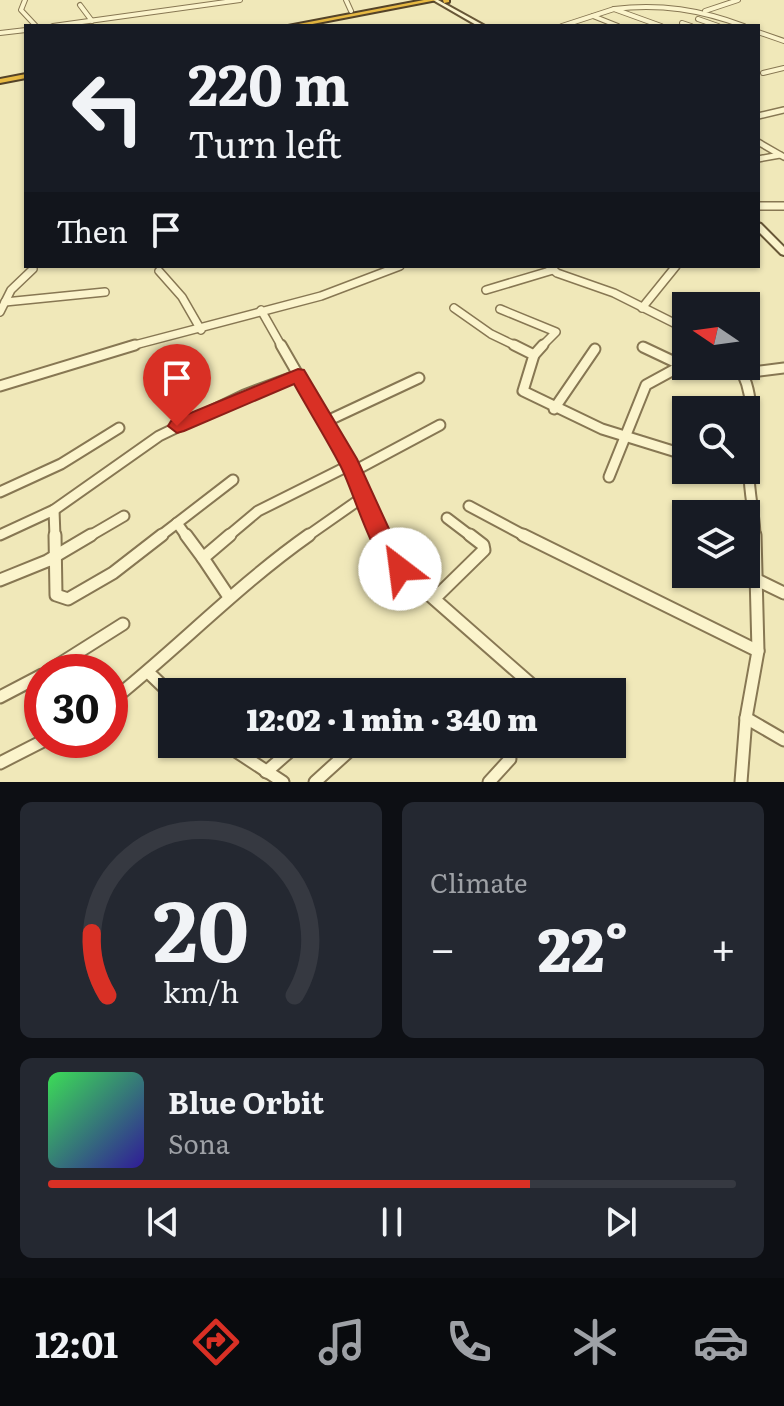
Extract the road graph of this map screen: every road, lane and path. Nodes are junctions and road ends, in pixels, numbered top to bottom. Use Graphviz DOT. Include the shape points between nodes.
graph roads {
  1 [pos="25,0"];
  2 [pos="240,0"];
  3 [pos="346,0"];
  4 [pos="738,0"];
  5 [pos="417,1"];
  6 [pos="441,1"];
  7 [pos="80,5"];
  8 [pos="614,9"];
  9 [pos="351,11"];
  10 [pos="705,11"];
  11 [pos="593,15"];
  12 [pos="698,19"];
  13 [pos="578,20"];
  14 [pos="92,21"];
  15 [pos="652,23"];
  16 [pos="682,23"];
  17 [pos="34,24"];
  18 [pos="70,24"];
  19 [pos="288,24"];
  20 [pos="301,24"];
  21 [pos="479,24"];
  22 [pos="567,24"];
  23 [pos="587,24"];
  24 [pos="613,24"];
  25 [pos="649,24"];
  26 [pos="655,24"];
  27 [pos="685,24"];
  28 [pos="712,24"];
  29 [pos="739,24"];
  30 [pos="24,30"];
  31 [pos="0,33"];
  32 [pos="760,33"];
  33 [pos="784,41"];
  34 [pos="784,68"];
  35 [pos="760,72"];
  36 [pos="24,74"];
  37 [pos="0,79"];
  38 [pos="784,110"];
  39 [pos="760,116"];
  40 [pos="760,143"];
  41 [pos="782,156"];
  42 [pos="760,159"];
  43 [pos="760,206"];
  44 [pos="784,206"];
  45 [pos="760,228"];
  46 [pos="784,252"];
  47 [pos="395,268"];
  48 [pos="551,268"];
  49 [pos="674,268"];
  50 [pos="33,269"];
  51 [pos="159,271"];
  52 [pos="486,290"];
  53 [pos="105,292"];
  54 [pos="5,302"];
  55 [pos="454,308"];
  56 [pos="642,308"];
  57 [pos="500,309"];
  58 [pos="261,310"];
  59 [pos="0,312"];
  60 [pos="672,321"];
  61 [pos="201,330"];
  62 [pos="643,347"];
  63 [pos="595,349"];
  64 [pos="534,355"];
  65 [pos="784,368"];
  66 [pos="760,369"];
  67 [pos="298,375"];
  68 [pos="419,378"];
  69 [pos="0,386"];
  70 [pos="554,409"];
  71 [pos="325,422"];
  72 [pos="440,425"];
  73 [pos="119,428"];
  74 [pos="626,440"];
  75 [pos="672,452"];
  76 [pos="352,468"];
  77 [pos="609,477"];
  78 [pos="233,480"];
  79 [pos="0,492"];
  80 [pos="366,495"];
  81 [pos="469,506"];
  82 [pos="54,510"];
  83 [pos="124,516"];
  84 [pos="447,518"];
  85 [pos="177,523"];
  86 [pos="0,535"];
  87 [pos="54,556"];
  88 [pos="203,558"];
  89 [pos="0,580"];
  90 [pos="760,581"];
  91 [pos="757,588"];
  92 [pos="784,593"];
  93 [pos="229,597"];
  94 [pos="435,598"];
  95 [pos="123,624"];
  96 [pos="758,651"];
  97 [pos="75,654"];
  98 [pos="148,672"];
  99 [pos="524,678"];
  100 [pos="158,682"];
  101 [pos="24,684"];
  102 [pos="128,688"];
  103 [pos="0,697"];
  104 [pos="746,718"];
  105 [pos="784,740"];
  106 [pos="24,751"];
  107 [pos="246,758"];
  108 [pos="282,758"];
  109 [pos="342,758"];
  110 [pos="510,759"];
  111 [pos="0,763"];
  112 [pos="266,772"];
  113 [pos="283,782"];
  114 [pos="315,782"];
  115 [pos="489,782"];
  116 [pos="741,782"];
  1 -- 17 [label="street" via="21,10"];
  2 -- 14 [label="street"];
  3 -- 9 [label="street"];
  4 -- 10 [label="street"];
  5 -- 6 [label="highway"];
  5 -- 9 [label="highway"];
  5 -- 20 [label="highway"];
  6 -- 21 [label="main road"];
  7 -- 14 [label="street"];
  8 -- 10 [label="street" via="645,5"];
  8 -- 11 [label="street"];
  8 -- 15 [label="street"];
  9 -- 19 [label="highway"];
  10 -- 29 [label="street"];
  11 -- 13 [label="street"];
  11 -- 24 [label="street"];
  12 -- 28 [label="street"];
  13 -- 22 [label="street"];
  13 -- 23 [label="street"];
  14 -- 18 [label="street"];
  15 -- 25 [label="street"];
  15 -- 26 [label="street"];
  16 -- 27 [label="street"];
  30 -- 31 [label="street"];
  32 -- 33 [label="street"];
  34 -- 35 [label="street"];
  36 -- 37 [label="highway"];
  38 -- 39 [label="street"];
  40 -- 41 [label="street"];
  41 -- 42 [label="street"];
  43 -- 44 [label="street"];
  45 -- 46 [label="main road"];
  47 -- 58 [label="street" via="321,296"];
  48 -- 52 [label="street"];
  48 -- 56 [label="street"];
  49 -- 56 [label="street"];
  50 -- 54 [label="street"];
  51 -- 61 [label="street"];
  53 -- 54 [label="street"];
  54 -- 59 [label="street"];
  55 -- 64 [label="street"];
  56 -- 60 [label="street"];
  57 -- 64 [label="street" via="556,332"];
  58 -- 61 [label="street"];
  58 -- 67 [label="street"];
  61 -- 69 [label="street"];
  62 -- 74 [label="street" via="679,366 646,385"];
  63 -- 70 [label="street"];
  64 -- 70 [label="street" via="523,391"];
  65 -- 66 [label="street"];
  67 -- 71 [label="street"];
  67 -- 82 [label="street" via="159,436"];
  68 -- 71 [label="street"];
  70 -- 74 [label="street"];
  71 -- 76 [label="street"];
  72 -- 76 [label="street"];
  73 -- 79 [label="street" via="72,461"];
  74 -- 75 [label="street"];
  74 -- 77 [label="street"];
  76 -- 80 [label="street"];
  76 -- 88 [label="street" via="258,511"];
  78 -- 85 [label="street"];
  80 -- 93 [label="street"];
  80 -- 94 [label="street" via="400,569"];
  81 -- 96 [label="street"];
  82 -- 86 [label="street"];
  82 -- 87 [label="street"];
  83 -- 87 [label="street"];
  84 -- 94 [label="street" via="484,550"];
  85 -- 87 [label="street" via="113,573 68,599 56,595"];
  85 -- 88 [label="street"];
  87 -- 89 [label="street"];
  88 -- 93 [label="street"];
  90 -- 92 [label="street"];
  91 -- 96 [label="street"];
  93 -- 98 [label="street"];
  94 -- 99 [label="street"];
  95 -- 97 [label="street"];
  96 -- 104 [label="street"];
  98 -- 100 [label="street"];
  98 -- 102 [label="street"];
  101 -- 103 [label="street"];
  104 -- 105 [label="street"];
  104 -- 116 [label="street"];
  106 -- 111 [label="street"];
  107 -- 112 [label="street"];
  108 -- 112 [label="street"];
  109 -- 114 [label="street"];
  110 -- 115 [label="street"];
  112 -- 113 [label="street"];
}
